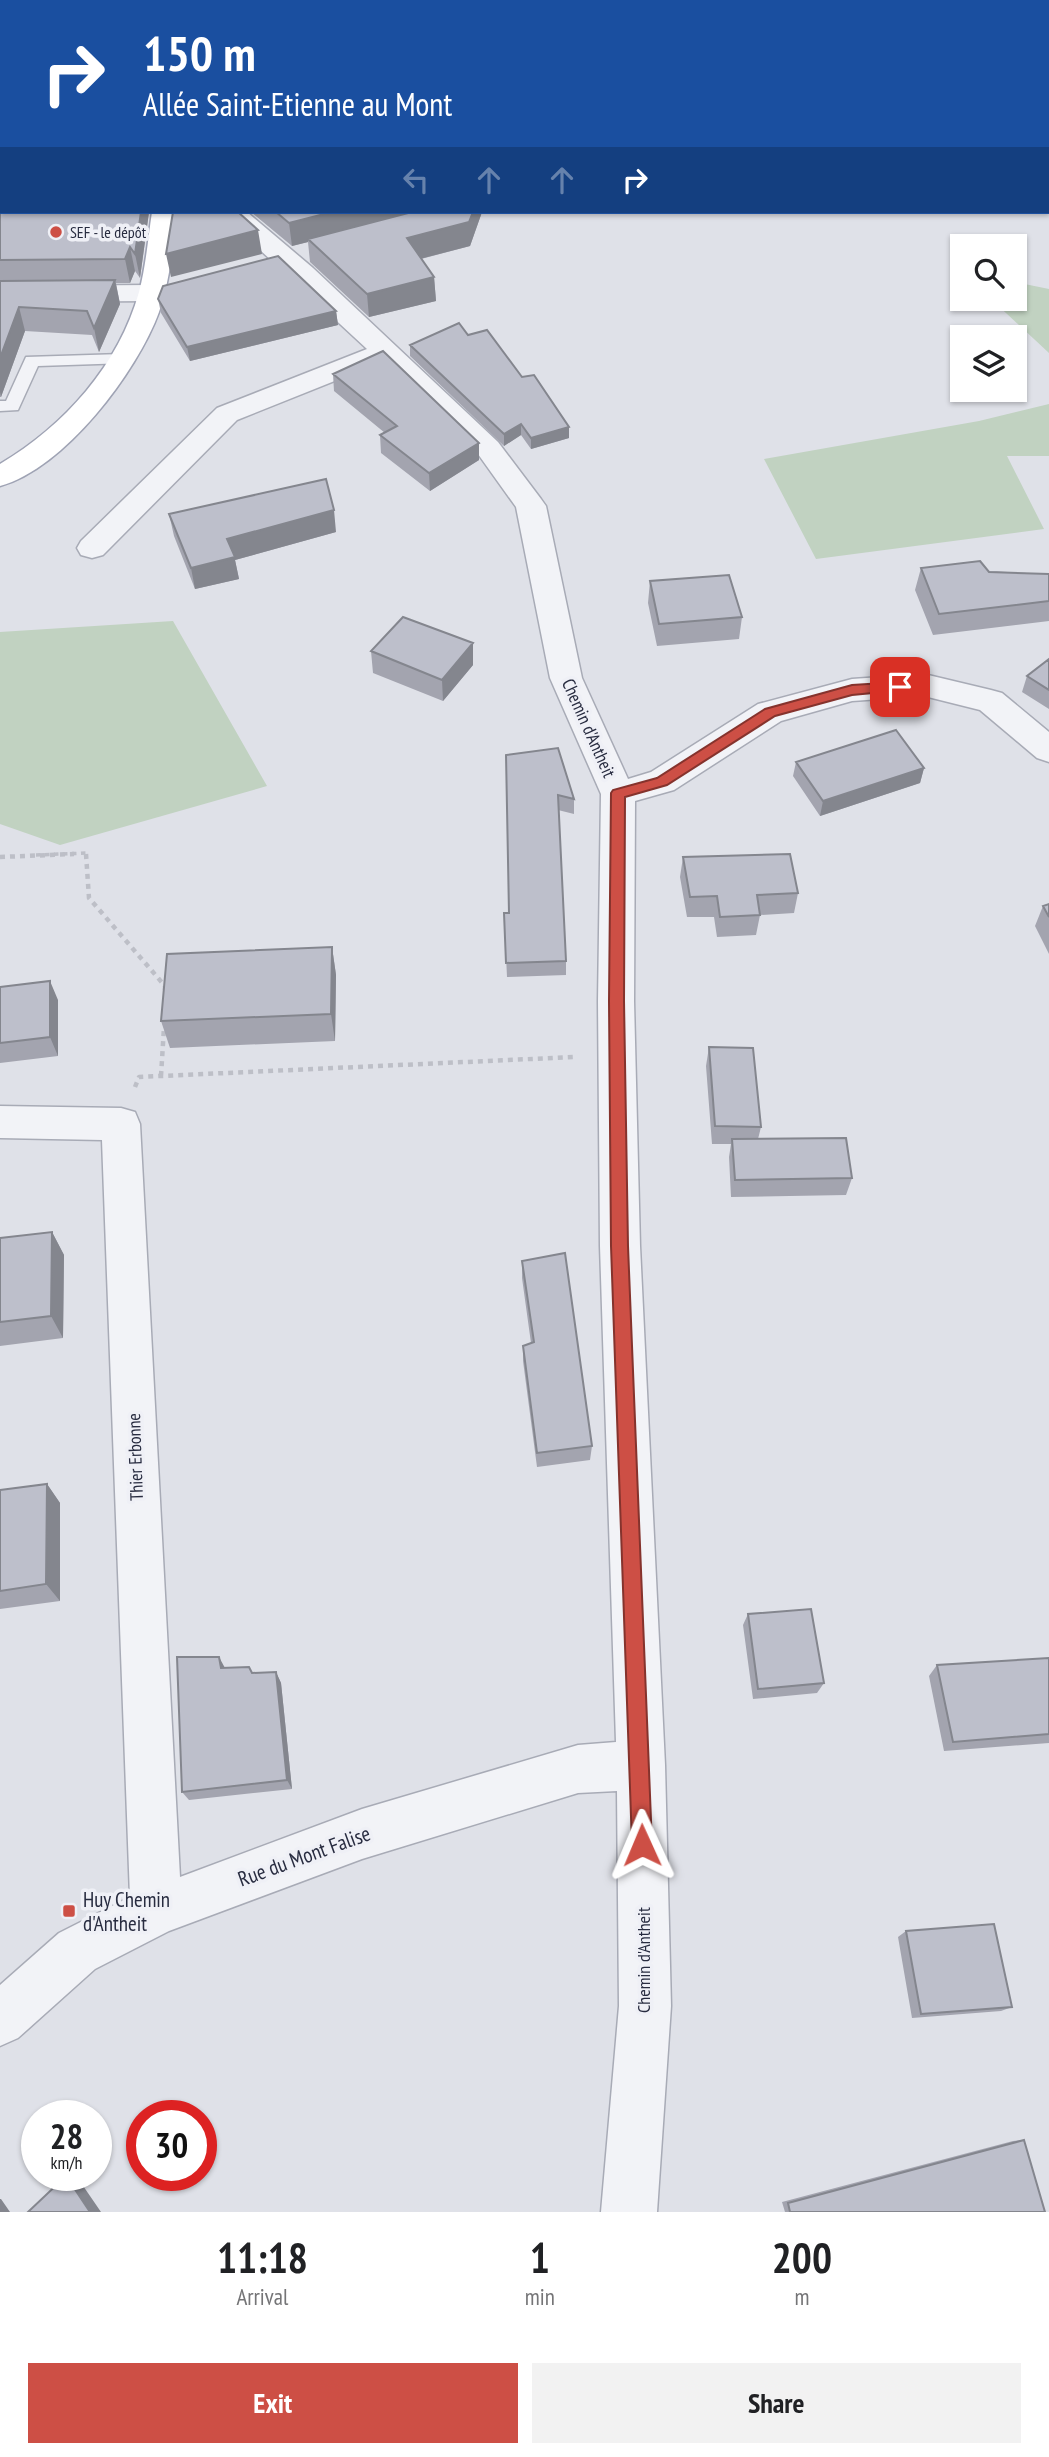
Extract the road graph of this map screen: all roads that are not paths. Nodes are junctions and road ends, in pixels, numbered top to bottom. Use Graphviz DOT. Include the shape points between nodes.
graph roads {
  1 [pos="165,214"];
  2 [pos="234,214"];
  3 [pos="165,289"];
  4 [pos="0,294"];
  5 [pos="386,351"];
  6 [pos="122,359"];
  7 [pos="0,406"];
  8 [pos="0,477"];
  9 [pos="92,548"];
  10 [pos="1049,750"];
  11 [pos="618,793"];
  12 [pos="0,1122"];
  13 [pos="641,1765"];
  14 [pos="156,1911"];
  15 [pos="0,2020"];
  16 [pos="629,2212"];
  1 -- 3 [label="main road"];
  2 -- 5 [label="street, Chemin d'Antheit"];
  3 -- 4 [label="street"];
  3 -- 6 [label="main road"];
  5 -- 9 [label="street" via="227,414"];
  5 -- 11 [label="street, Chemin d'Antheit" via="488,447 531,506 566,678"];
  6 -- 7 [label="lane" via="32,361 12,406"];
  6 -- 8 [label="main road" via="73,422 46,447"];
  10 -- 11 [label="street" via="991,701 924,685 852,690 770,712 662,781"];
  11 -- 13 [label="street, Chemin d'Antheit" via="620,1246"];
  12 -- 14 [label="street, Thier Erbonne" via="121,1124"];
  13 -- 14 [label="street, Rue du Mont Falise" via="578,1769 362,1834"];
  13 -- 16 [label="street, Chemin d'Antheit" via="645,2006"];
  14 -- 15 [label="street, Rue du Mont Falise" via="76,1951"];
}
